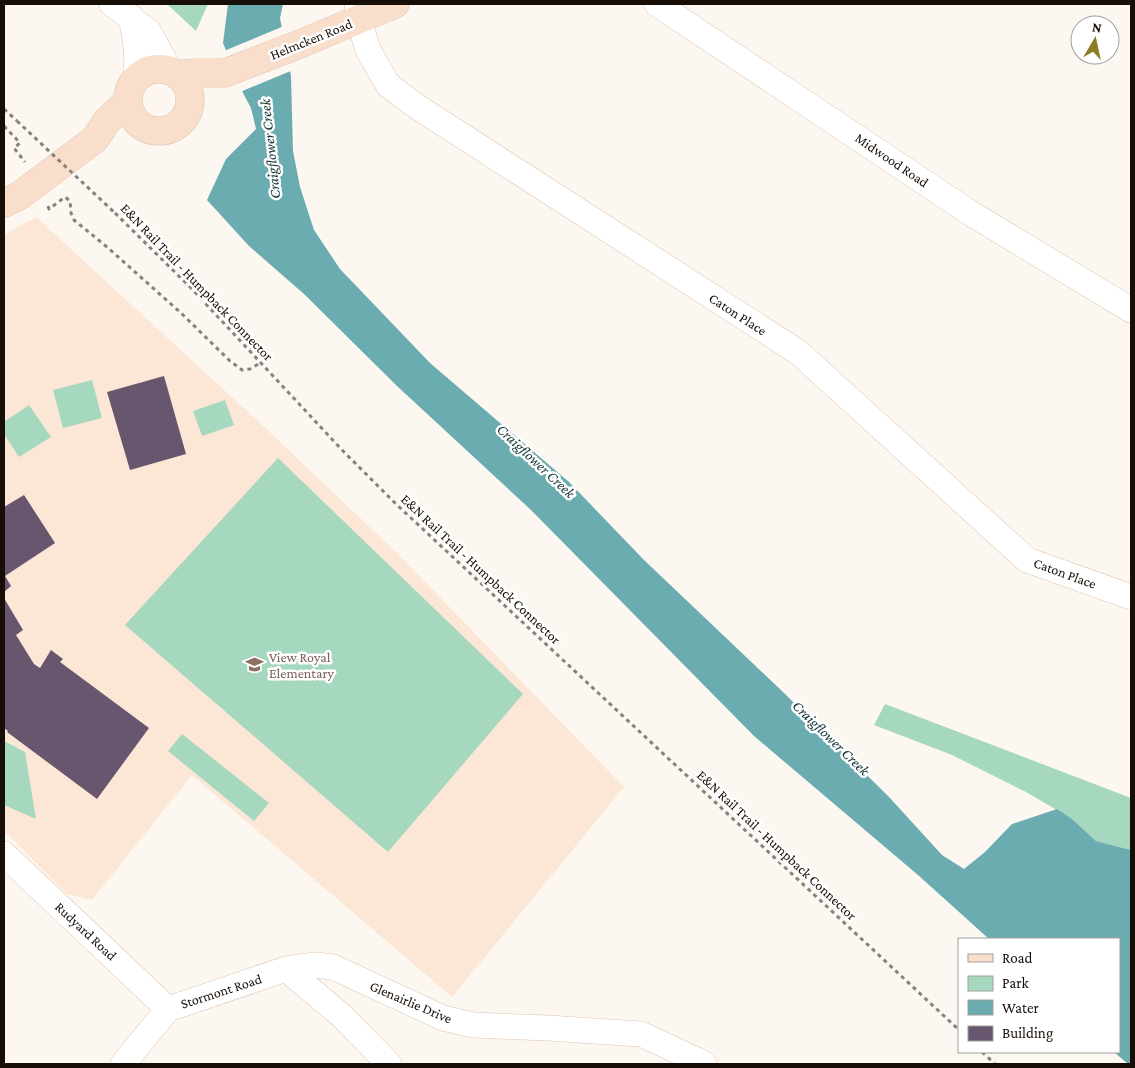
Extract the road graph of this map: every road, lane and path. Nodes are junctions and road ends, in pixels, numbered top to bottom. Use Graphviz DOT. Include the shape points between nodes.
graph roads {
  1 [pos="395,4"];
  2 [pos="657,4"];
  3 [pos="121,10"];
  4 [pos="358,12"];
  5 [pos="173,73"];
  6 [pos="225,73"];
  7 [pos="132,90"];
  8 [pos="4,109"];
  9 [pos="188,112"];
  10 [pos="4,126"];
  11 [pos="149,130"];
  12 [pos="95,139"];
  13 [pos="34,172"];
  14 [pos="4,203"];
  15 [pos="1131,310"];
  16 [pos="260,363"];
  17 [pos="1131,597"];
  18 [pos="4,854"];
  19 [pos="286,969"];
  20 [pos="168,1009"];
  21 [pos="958,1029"];
  22 [pos="983,1053"];
  23 [pos="123,1064"];
  24 [pos="389,1064"];
  25 [pos="704,1064"];
  26 [pos="996,1064"];
  1 -- 4 [label="main road, Helmcken Road"];
  2 -- 15 [label="street, Midwood Road" via="972,214"];
  3 -- 5 [label="street" via="149,32"];
  3 -- 7 [label="street" via="135,37 138,60"];
  4 -- 6 [label="main road, Helmcken Road" via="300,44"];
  4 -- 17 [label="street, Caton Place" via="368,50 388,85 798,352 1027,560"];
  5 -- 6 [label="main road, Helmcken Road"];
  5 -- 7 [label="main road" via="158,69 146,72"];
  5 -- 9 [label="main road" via="186,85 190,98"];
  6 -- 9 [label="main road, Helmcken Road"];
  7 -- 11 [label="main road" via="130,113"];
  7 -- 12 [label="main road"];
  8 -- 16 [label="path, E&N Rail Trail - Humpback Connector, bridge" via="191,288"];
  9 -- 11 [label="main road" via="172,129"];
  10 -- 13 [label="path" via="20,143 14,148"];
  11 -- 12 [label="main road"];
  12 -- 13 [label="main road"];
  13 -- 14 [label="main road" via="19,196"];
  13 -- 16 [label="path" via="49,210 66,197 74,220 181,313 230,361 242,370"];
  16 -- 21 [label="path, E&N Rail Trail - Humpback Connector" via="396,504"];
  18 -- 20 [label="street, Rudyard Road"];
  19 -- 20 [label="street, Stormont Road"];
  19 -- 24 [label="street" via="342,1016"];
  19 -- 25 [label="street, Glenairlie Drive" via="315,965 333,967 443,1018 473,1025 641,1034"];
  20 -- 23 [label="street, Stormont Road"];
  22 -- 26 [label="path"];
}
